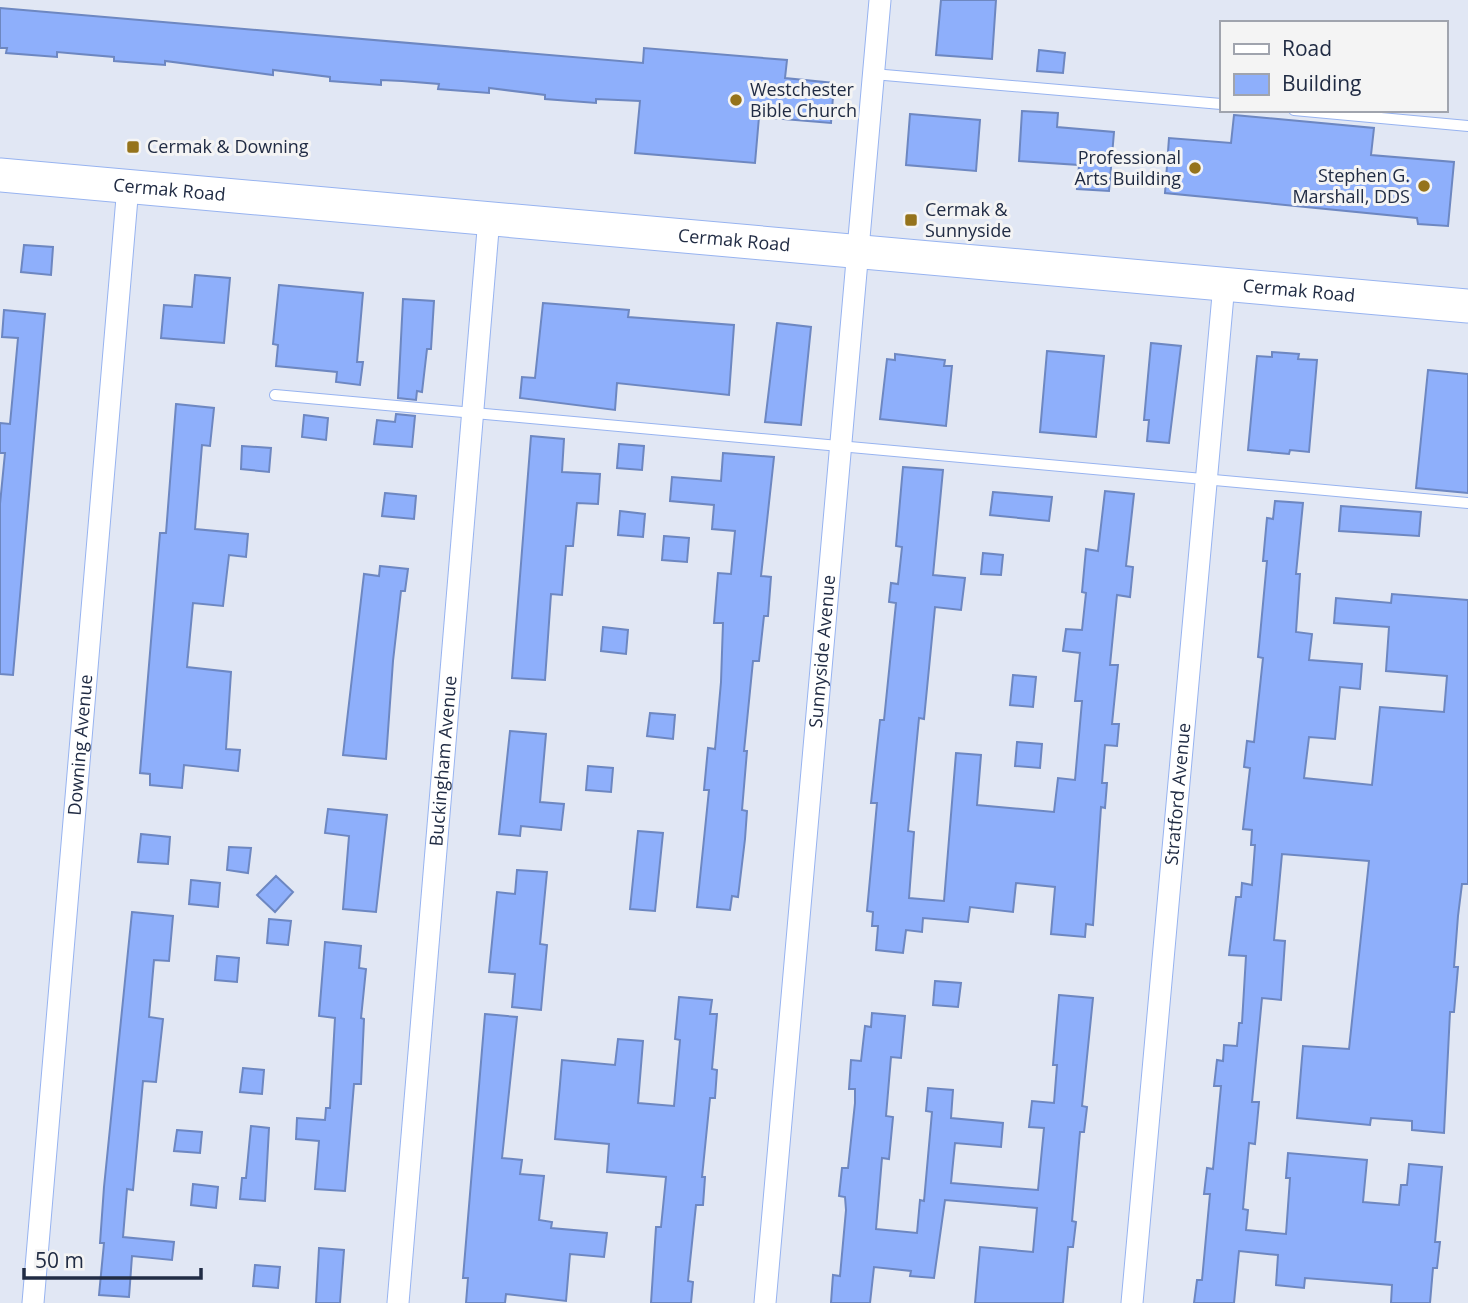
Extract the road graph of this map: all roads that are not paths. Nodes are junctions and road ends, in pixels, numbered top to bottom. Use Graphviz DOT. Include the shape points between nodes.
graph roads {
  1 [pos="880,0"];
  2 [pos="873,74"];
  3 [pos="1220,104"];
  4 [pos="1317,112"];
  5 [pos="1468,125"];
  6 [pos="0,175"];
  7 [pos="128,186"];
  8 [pos="489,218"];
  9 [pos="857,251"];
  10 [pos="1224,284"];
  11 [pos="1468,306"];
  12 [pos="275,395"];
  13 [pos="472,413"];
  14 [pos="840,446"];
  15 [pos="1206,479"];
  16 [pos="1468,503"];
  17 [pos="33,1303"];
  18 [pos="398,1303"];
  19 [pos="765,1303"];
  20 [pos="1132,1303"];
  1 -- 2 [label="street, Sunnyside Avenue"];
  2 -- 3 [label="lane"];
  2 -- 9 [label="street, Sunnyside Avenue"];
  4 -- 5 [label="lane"];
  6 -- 7 [label="main road, Cermak Road"];
  7 -- 8 [label="main road, Cermak Road"];
  7 -- 17 [label="street, Downing Avenue"];
  8 -- 9 [label="main road, Cermak Road"];
  8 -- 13 [label="street, Buckingham Avenue"];
  9 -- 10 [label="main road, Cermak Road"];
  9 -- 14 [label="street, Sunnyside Avenue"];
  10 -- 11 [label="main road, Cermak Road"];
  10 -- 15 [label="street, Stratford Avenue"];
  12 -- 13 [label="lane"];
  13 -- 14 [label="lane"];
  13 -- 18 [label="street, Buckingham Avenue"];
  14 -- 15 [label="lane"];
  14 -- 19 [label="street, Sunnyside Avenue"];
  15 -- 16 [label="lane"];
  15 -- 20 [label="street, Stratford Avenue"];
}
